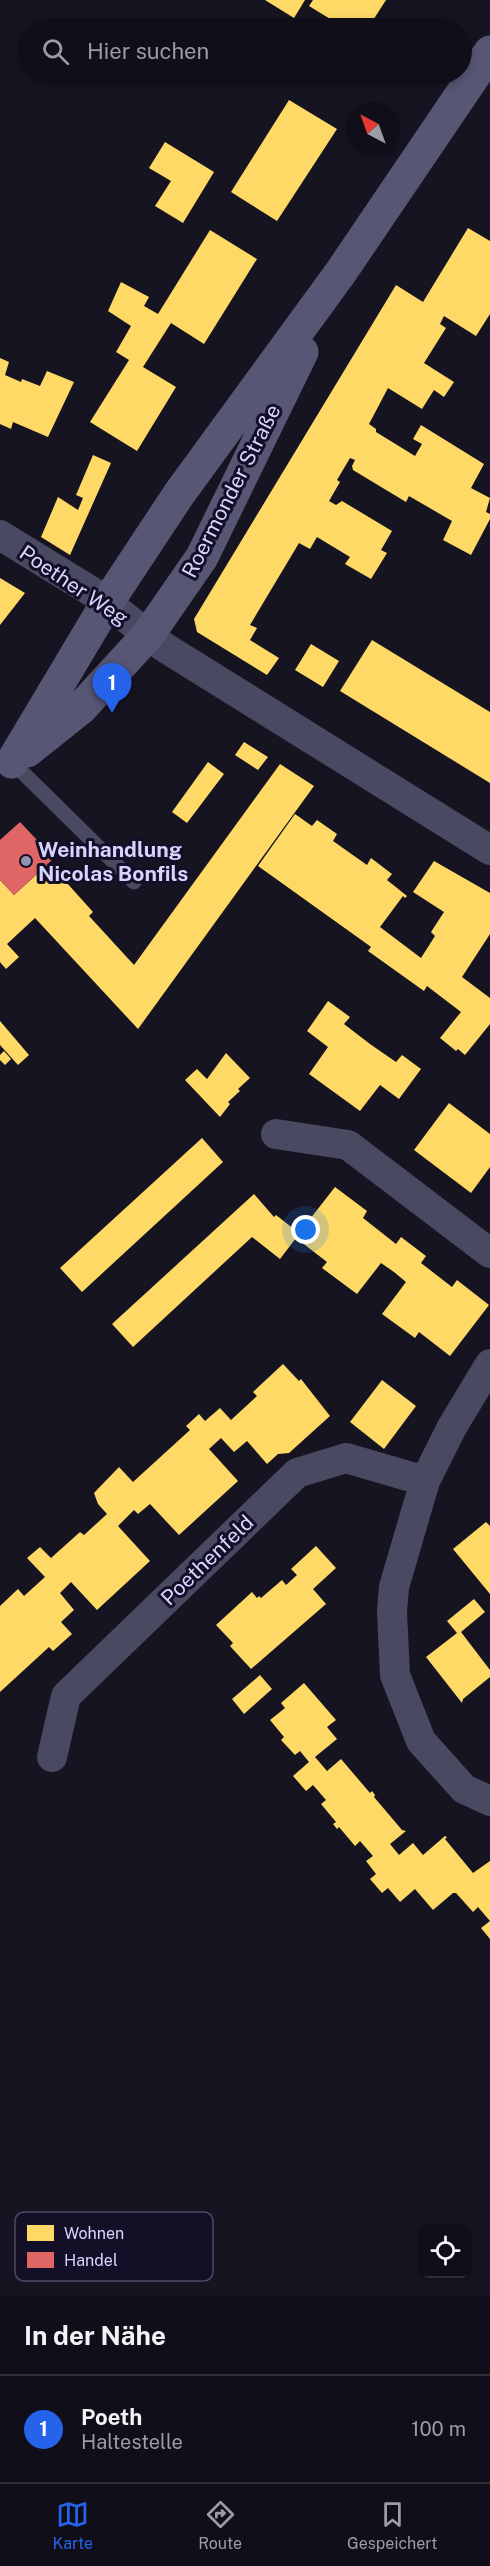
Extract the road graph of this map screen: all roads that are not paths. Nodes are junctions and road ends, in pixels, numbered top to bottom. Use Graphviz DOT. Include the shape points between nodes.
graph roads {
  1 [pos="490,52"];
  2 [pos="472,79"];
  3 [pos="468,84"];
  4 [pos="341,272"];
  5 [pos="0,535"];
  6 [pos="106,603"];
  7 [pos="148,635"];
  8 [pos="6,768"];
  9 [pos="490,850"];
  10 [pos="134,882"];
  11 [pos="276,1134"];
  12 [pos="490,1253"];
  13 [pos="490,1364"];
  14 [pos="424,1481"];
  15 [pos="52,1757"];
  16 [pos="490,1801"];
  1 -- 2 [label="main road, Roermonder Straße"];
  3 -- 4 [label="main road, Roermonder Straße"];
  4 -- 6 [label="main road, Roermonder Straße" via="179,494"];
  4 -- 7 [label="main road, Roermonder Straße" via="202,557"];
  5 -- 6 [label="street, Poether Weg"];
  6 -- 7 [label="street, Poether Weg"];
  6 -- 8 [label="main road, Roermonder Straße"];
  7 -- 8 [label="main road, Roermonder Straße" via="81,708"];
  7 -- 9 [label="street, Poether Weg"];
  8 -- 10 [label="lane"];
  11 -- 12 [label="street" via="348,1145"];
  13 -- 14 [label="street"];
  14 -- 15 [label="street, Poethenfeld" via="346,1458 297,1473 66,1696"];
  14 -- 16 [label="street" via="394,1587 395,1675 421,1741 464,1789"];
}
